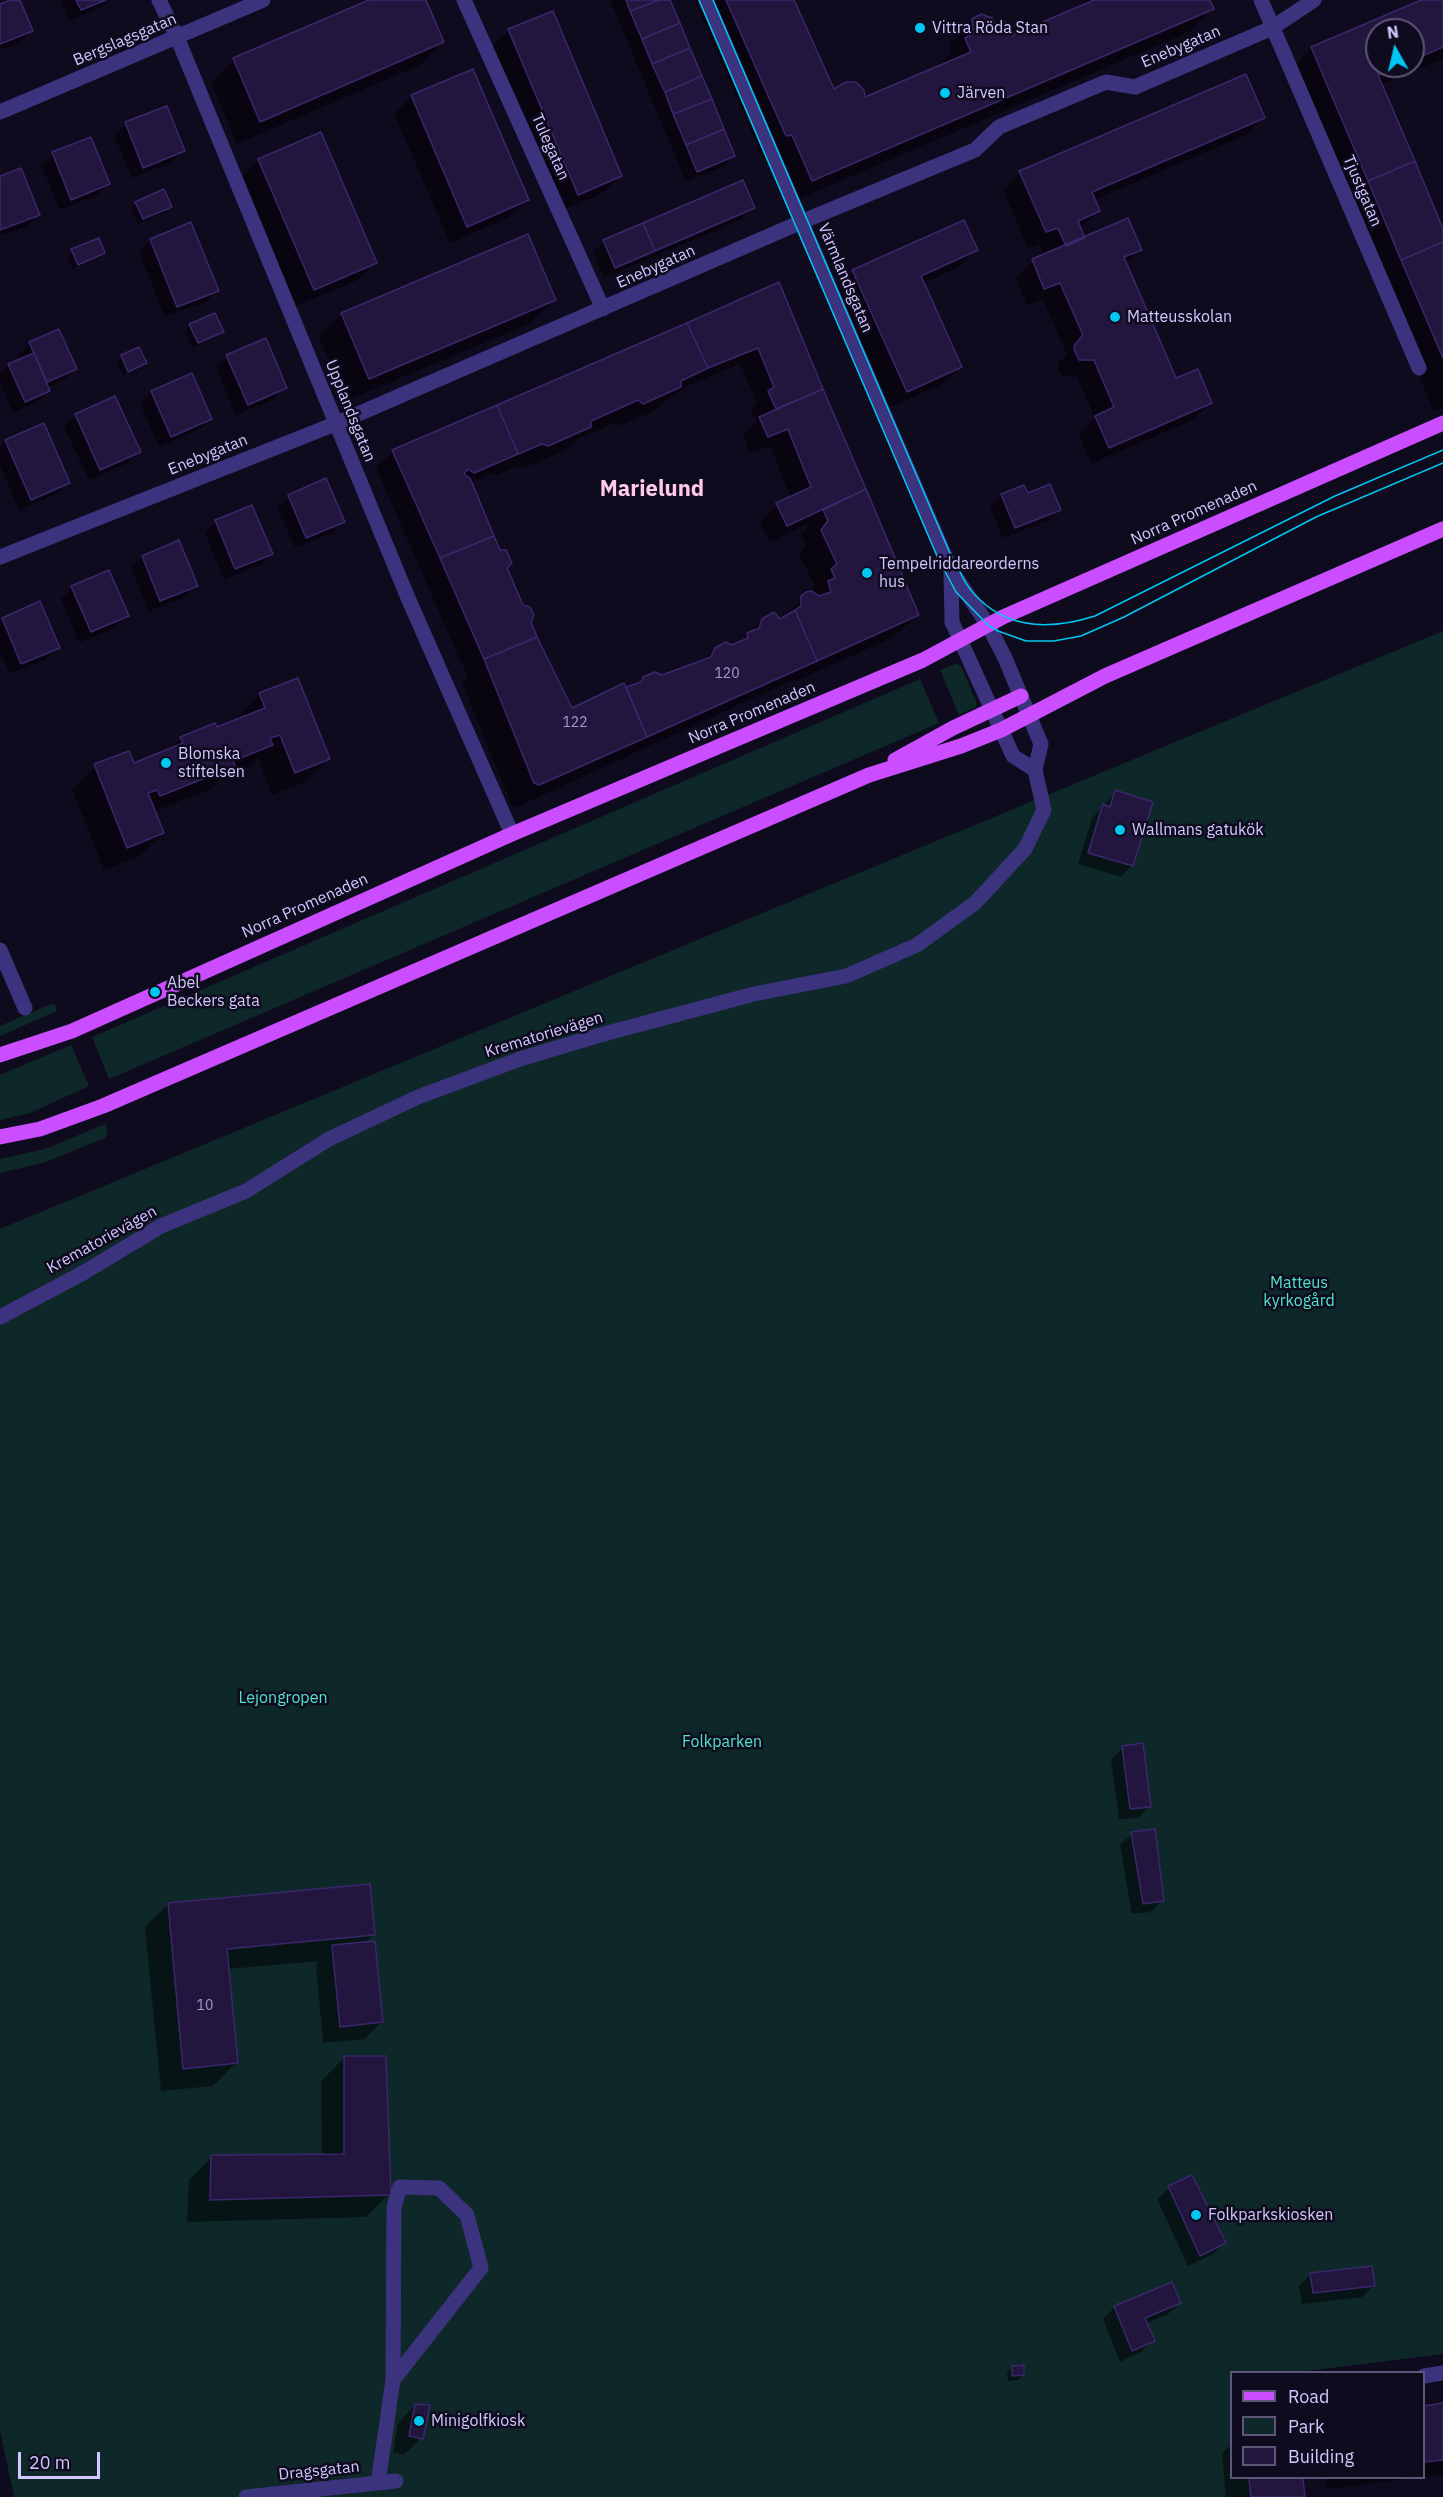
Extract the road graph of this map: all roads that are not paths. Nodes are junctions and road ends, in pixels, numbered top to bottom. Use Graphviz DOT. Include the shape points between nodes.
graph roads {
  1 [pos="159,0"];
  2 [pos="263,0"];
  3 [pos="464,0"];
  4 [pos="706,0"];
  5 [pos="1261,0"];
  6 [pos="1314,0"];
  7 [pos="1272,28"];
  8 [pos="177,37"];
  9 [pos="0,112"];
  10 [pos="801,222"];
  11 [pos="603,309"];
  12 [pos="1419,368"];
  13 [pos="1443,423"];
  14 [pos="335,424"];
  15 [pos="1443,529"];
  16 [pos="0,557"];
  17 [pos="951,570"];
  18 [pos="988,625"];
  19 [pos="960,641"];
  20 [pos="1021,696"];
  21 [pos="992,708"];
  22 [pos="1030,716"];
  23 [pos="1001,730"];
  24 [pos="1035,770"];
  25 [pos="869,775"];
  26 [pos="512,834"];
  27 [pos="0,950"];
  28 [pos="25,1008"];
  29 [pos="0,1054"];
  30 [pos="0,1137"];
  31 [pos="0,1317"];
  32 [pos="1443,2373"];
  33 [pos="1425,2376"];
  34 [pos="393,2380"];
  35 [pos="396,2481"];
  36 [pos="378,2483"];
  37 [pos="246,2497"];
  1 -- 8 [label="street, Upplandsgatan"];
  2 -- 8 [label="street, Bergslagsgatan"];
  3 -- 11 [label="street, Tulegatan"];
  4 -- 10 [label="street, Värmlandsgatan"];
  5 -- 7 [label="street, Tjustgatan"];
  6 -- 7 [label="street, Enebygatan"];
  7 -- 10 [label="street, Enebygatan" via="1135,87 1106,82 999,127 975,150"];
  7 -- 12 [label="street, Tjustgatan"];
  8 -- 9 [label="street, Bergslagsgatan"];
  8 -- 14 [label="street, Upplandsgatan"];
  10 -- 11 [label="street, Enebygatan"];
  10 -- 17 [label="street, Värmlandsgatan"];
  11 -- 14 [label="street, Enebygatan"];
  13 -- 18 [label="main road, Norra Promenaden"];
  14 -- 16 [label="street, Enebygatan"];
  14 -- 26 [label="street, Upplandsgatan"];
  15 -- 22 [label="main road" via="1105,676"];
  17 -- 18 [label="street, Värmlandsgatan"];
  17 -- 19 [label="street, Värmlandsgatan" via="950,609"];
  18 -- 19 [label="main road, Norra Promenaden"];
  18 -- 20 [label="street, Värmlandsgatan"];
  19 -- 21 [label="street"];
  19 -- 26 [label="main road, Norra Promenaden"];
  20 -- 21 [label="main road"];
  20 -- 22 [label="street, Värmlandsgatan"];
  21 -- 23 [label="street"];
  21 -- 25 [label="main road"];
  22 -- 23 [label="main road"];
  22 -- 24 [label="street, Krematorievägen" via="1041,744"];
  23 -- 24 [label="street" via="1013,756"];
  23 -- 25 [label="main road"];
  24 -- 31 [label="street, Krematorievägen" via="1044,810 1025,849 975,903 917,945 846,976 754,994 611,1032 520,1059 418,1097 329,1139 246,1191 161,1226"];
  25 -- 30 [label="main road" via="103,1106 39,1129"];
  26 -- 29 [label="main road, Norra Promenaden" via="72,1031"];
  27 -- 28 [label="street"];
  32 -- 33 [label="street"];
  34 -- 34 [label="street" via="481,2268 466,2215 439,2188 400,2187 394,2207"];
  34 -- 36 [label="street"];
  35 -- 36 [label="street, Dragsgatan"];
  36 -- 37 [label="street, Dragsgatan"];
}
